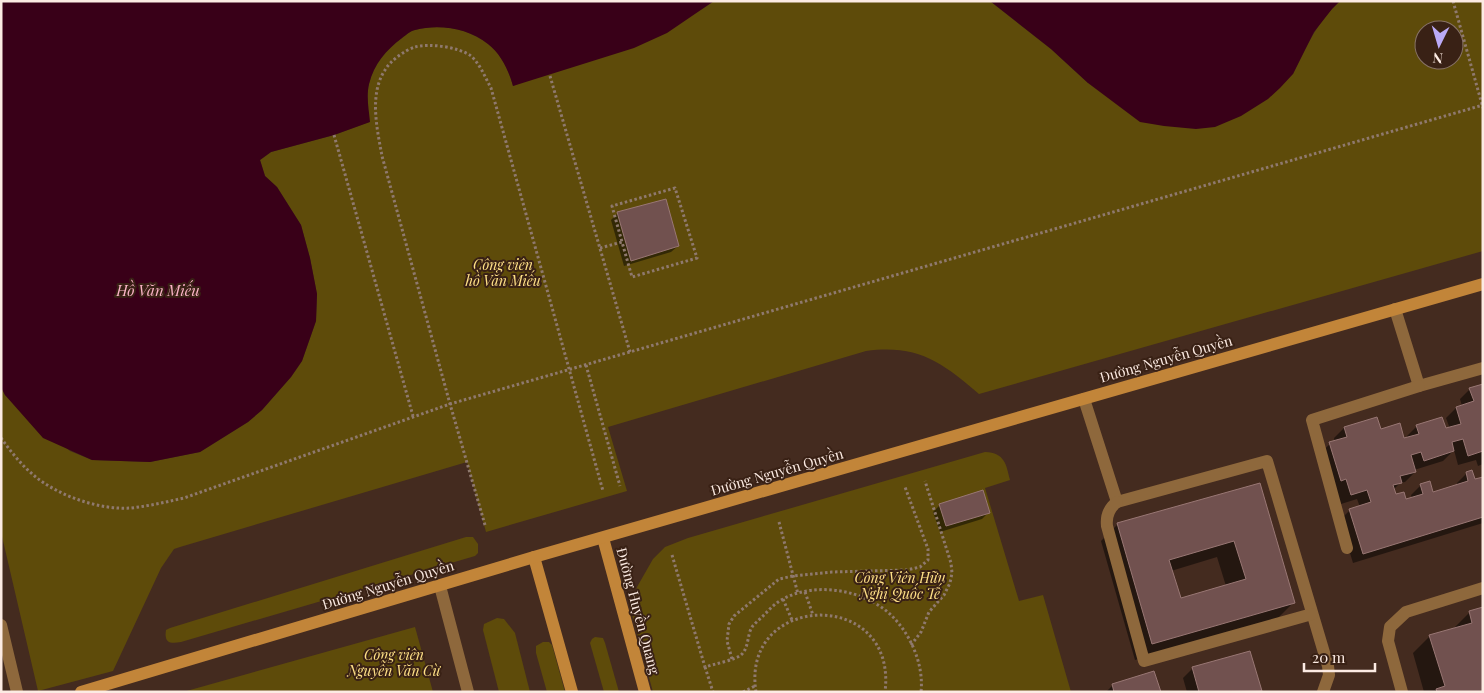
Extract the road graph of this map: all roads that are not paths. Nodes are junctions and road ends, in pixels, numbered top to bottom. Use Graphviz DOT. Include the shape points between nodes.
graph roads {
  1 [pos="1483,284"];
  2 [pos="1395,309"];
  3 [pos="1483,368"];
  4 [pos="1419,386"];
  5 [pos="1084,399"];
  6 [pos="1117,502"];
  7 [pos="603,538"];
  8 [pos="1347,548"];
  9 [pos="534,557"];
  10 [pos="440,586"];
  11 [pos="1483,588"];
  12 [pos="1312,614"];
  13 [pos="1,625"];
  14 [pos="17,692"];
  15 [pos="81,692"];
  16 [pos="468,692"];
  17 [pos="572,692"];
  18 [pos="645,692"];
  19 [pos="1323,692"];
  20 [pos="1402,692"];
  1 -- 2 [label="street, Đường Nguyễn Quyền"];
  2 -- 4 [label="street"];
  2 -- 5 [label="street, Đường Nguyễn Quyền"];
  3 -- 4 [label="street"];
  4 -- 8 [label="street" via="1312,420"];
  5 -- 6 [label="street"];
  5 -- 7 [label="street, Đường Nguyễn Quyền"];
  6 -- 12 [label="street" via="1267,461"];
  6 -- 12 [label="street" via="1110,510 1107,526 1144,661"];
  7 -- 9 [label="street, Đường Nguyễn Quyền"];
  7 -- 18 [label="street, Đường Huyền Quang"];
  9 -- 10 [label="street, Đường Nguyễn Quyền"];
  9 -- 17 [label="street"];
  10 -- 15 [label="street, Đường Nguyễn Quyền"];
  10 -- 16 [label="street"];
  11 -- 20 [label="street" via="1406,612 1390,627 1388,641"];
  12 -- 19 [label="street" via="1328,666 1329,675"];
  13 -- 14 [label="street"];
}
